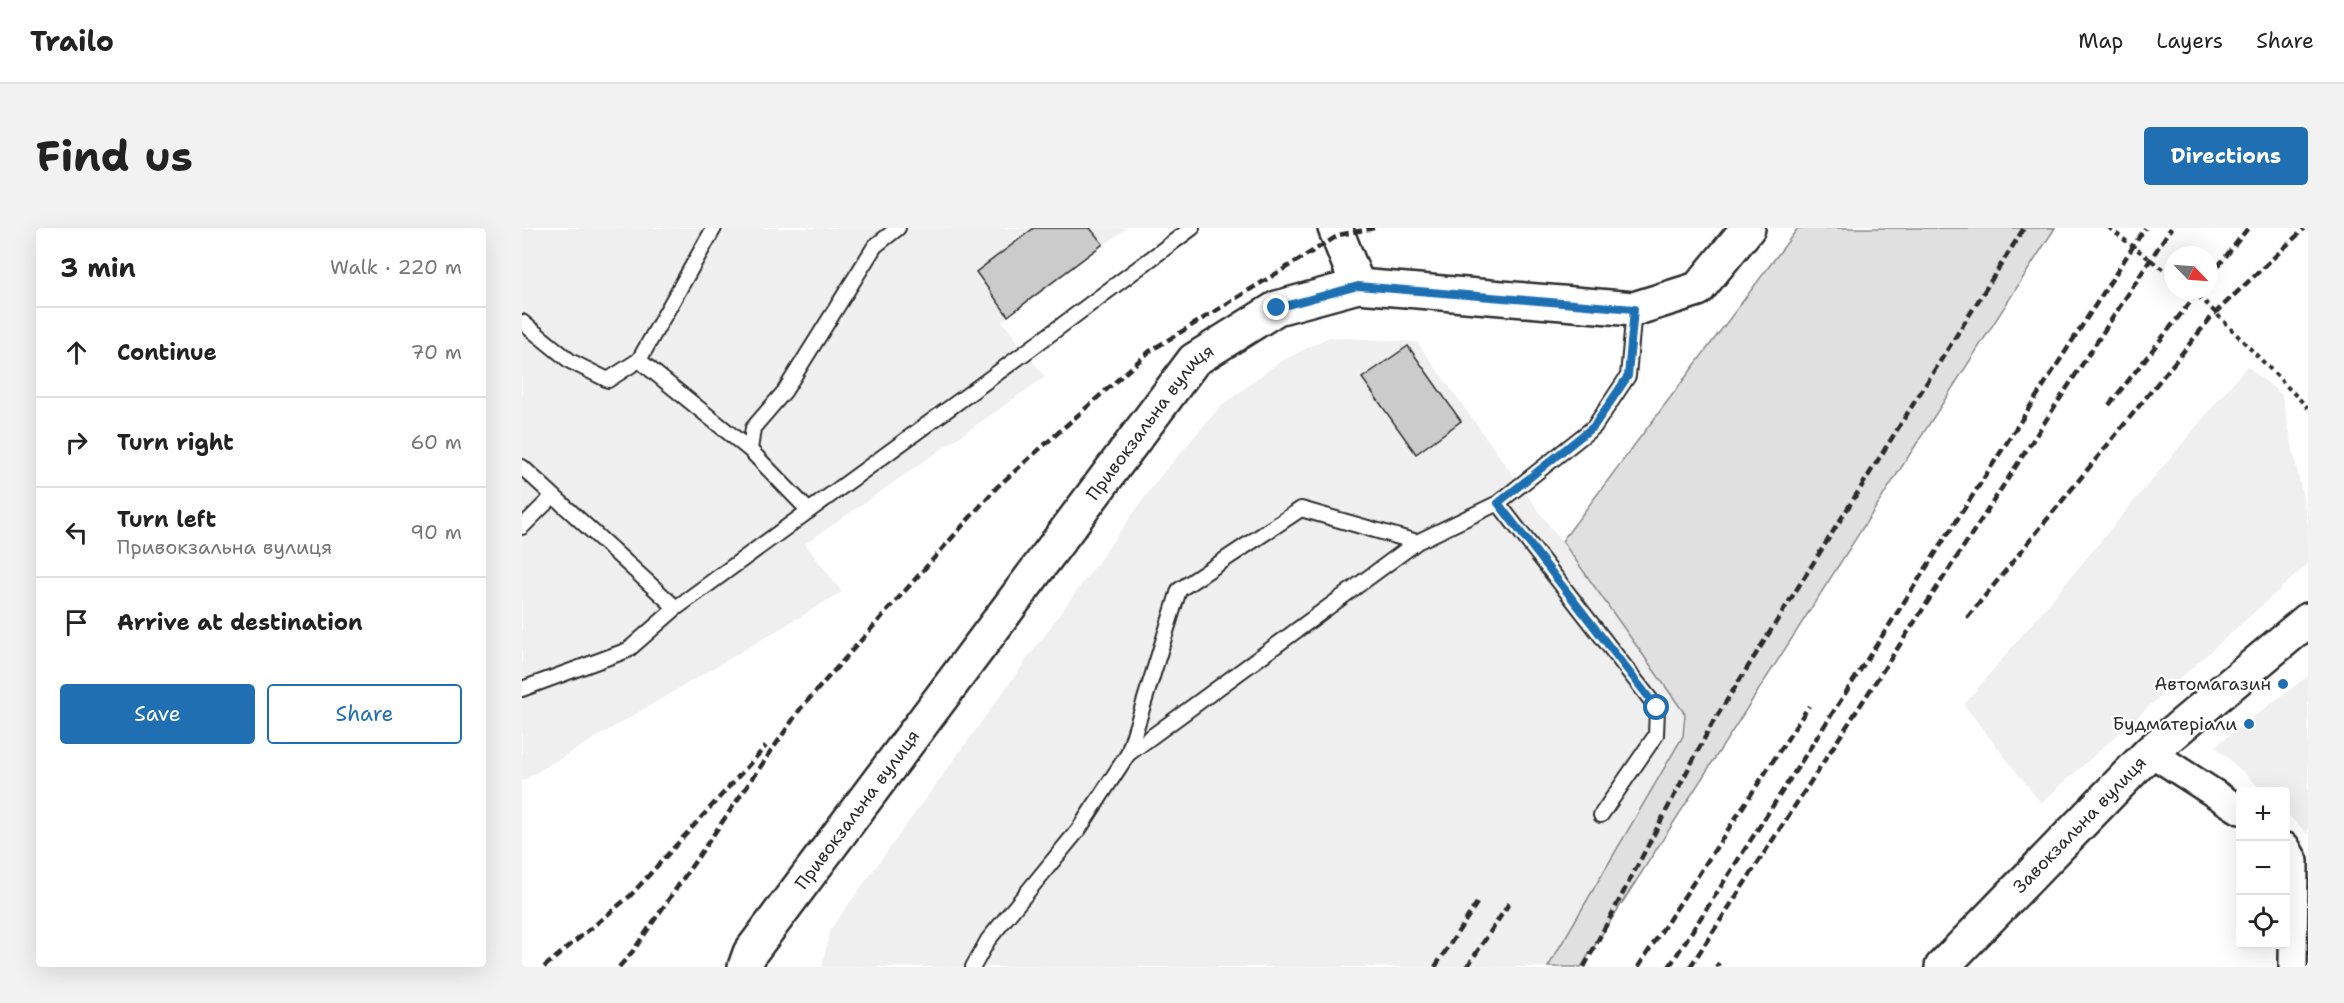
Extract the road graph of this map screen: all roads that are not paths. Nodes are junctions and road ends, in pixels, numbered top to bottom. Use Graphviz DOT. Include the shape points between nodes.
graph roads {
  1 [pos="714,228"];
  2 [pos="898,228"];
  3 [pos="1192,228"];
  4 [pos="1335,228"];
  5 [pos="1749,228"];
  6 [pos="1358,286"];
  7 [pos="1634,309"];
  8 [pos="522,322"];
  9 [pos="639,360"];
  10 [pos="750,450"];
  11 [pos="522,467"];
  12 [pos="553,496"];
  13 [pos="1498,503"];
  14 [pos="809,511"];
  15 [pos="522,527"];
  16 [pos="1417,542"];
  17 [pos="676,608"];
  18 [pos="2308,620"];
  19 [pos="522,689"];
  20 [pos="2150,752"];
  21 [pos="1128,754"];
  22 [pos="2236,807"];
  23 [pos="1601,815"];
  24 [pos="2290,854"];
  25 [pos="745,967"];
  26 [pos="974,967"];
  27 [pos="1942,967"];
  28 [pos="2294,967"];
  1 -- 9 [label="lane"];
  2 -- 10 [label="lane" via="875,246 784,392 753,428"];
  3 -- 14 [label="lane"];
  4 -- 6 [label="main road"];
  5 -- 7 [label="main road, Привокзальна вулиця" via="1698,289"];
  6 -- 7 [label="main road, Привокзальна вулиця"];
  6 -- 25 [label="main road, Привокзальна вулиця" via="1277,308 1194,360 750,953"];
  7 -- 13 [label="lane" via="1628,376 1594,426"];
  8 -- 9 [label="lane" via="570,361 608,380"];
  9 -- 10 [label="lane"];
  10 -- 14 [label="lane"];
  11 -- 12 [label="lane"];
  12 -- 15 [label="lane"];
  12 -- 17 [label="lane"];
  13 -- 16 [label="lane"];
  13 -- 23 [label="lane" via="1657,708 1656,735"];
  14 -- 17 [label="lane"];
  16 -- 21 [label="lane"];
  16 -- 21 [label="lane" via="1301,509 1179,590"];
  17 -- 19 [label="lane" via="628,650"];
  18 -- 20 [label="main road, Завокзальна вулиця"];
  20 -- 22 [label="street"];
  20 -- 27 [label="main road, Завокзальна вулиця"];
  21 -- 26 [label="lane" via="1079,830 988,940"];
  24 -- 28 [label="street" via="2294,861"];
}
